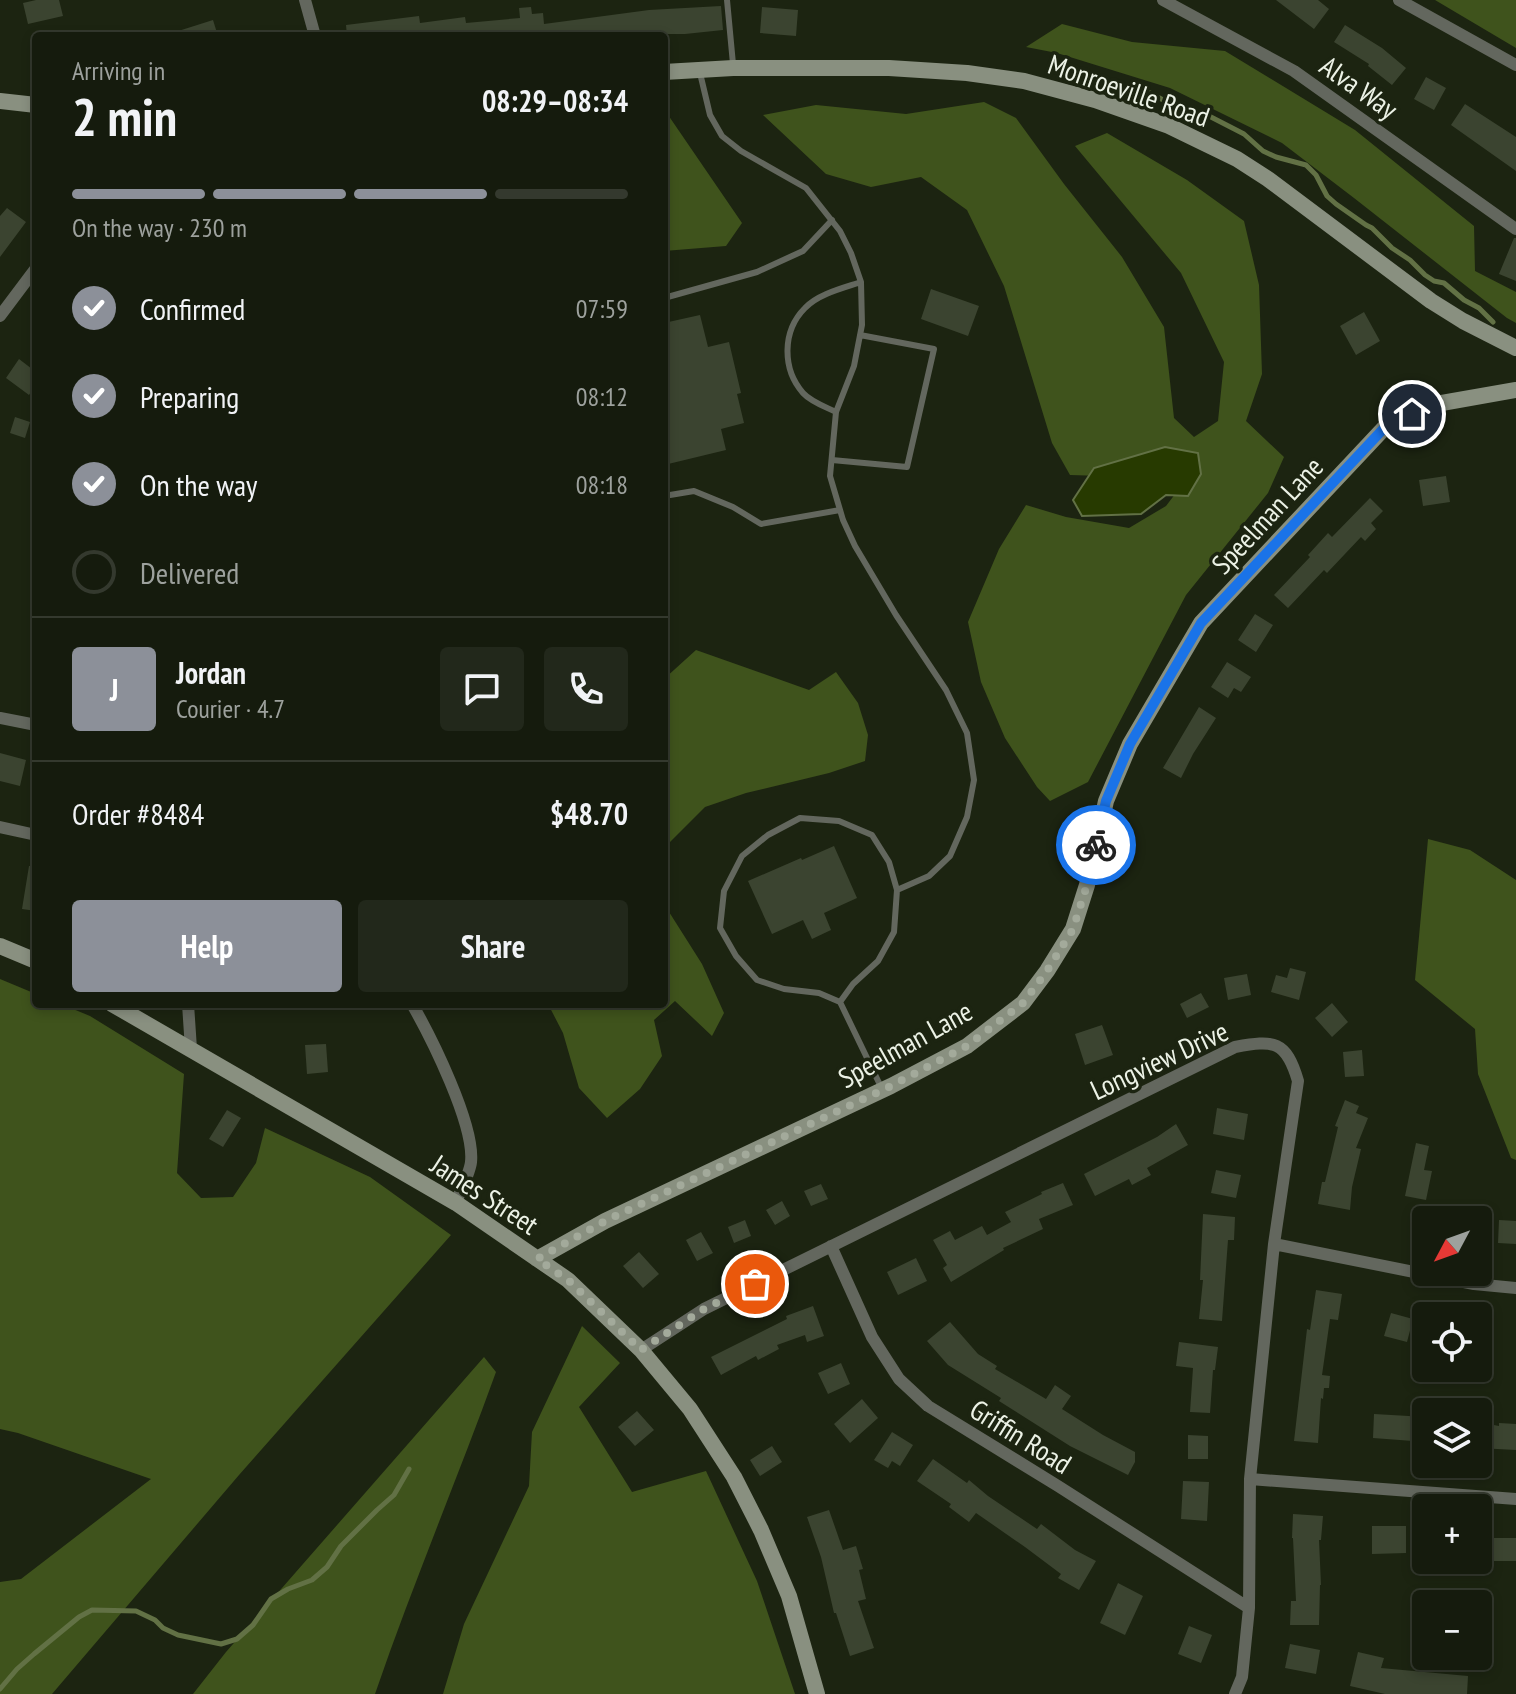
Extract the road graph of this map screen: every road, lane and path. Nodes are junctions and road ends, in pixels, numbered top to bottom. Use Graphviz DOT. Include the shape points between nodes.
graph roads {
  1 [pos="305,0"];
  2 [pos="727,0"];
  3 [pos="1163,0"];
  4 [pos="1399,0"];
  5 [pos="314,32"];
  6 [pos="1516,65"];
  7 [pos="733,68"];
  8 [pos="699,69"];
  9 [pos="668,72"];
  10 [pos="0,101"];
  11 [pos="32,105"];
  12 [pos="832,220"];
  13 [pos="1516,229"];
  14 [pos="32,273"];
  15 [pos="861,282"];
  16 [pos="668,297"];
  17 [pos="0,316"];
  18 [pos="860,335"];
  19 [pos="1516,348"];
  20 [pos="1516,390"];
  21 [pos="836,412"];
  22 [pos="832,460"];
  23 [pos="668,495"];
  24 [pos="840,510"];
  25 [pos="0,718"];
  26 [pos="32,724"];
  27 [pos="0,827"];
  28 [pos="32,834"];
  29 [pos="897,890"];
  30 [pos="0,946"];
  31 [pos="32,959"];
  32 [pos="840,1002"];
  33 [pos="119,1008"];
  34 [pos="188,1008"];
  35 [pos="414,1008"];
  36 [pos="191,1049"];
  37 [pos="882,1089"];
  38 [pos="456,1203"];
  39 [pos="1274,1244"];
  40 [pos="831,1246"];
  41 [pos="537,1259"];
  42 [pos="1516,1288"];
  43 [pos="641,1350"];
  44 [pos="1250,1479"];
  45 [pos="1516,1499"];
  46 [pos="1249,1608"];
  47 [pos="817,1694"];
  48 [pos="1235,1694"];
  1 -- 5 [label="street"];
  2 -- 7 [label="lane"];
  3 -- 13 [label="street, Alva Way" via="1294,71"];
  4 -- 6 [label="street"];
  7 -- 8 [label="street, Monroeville Road"];
  7 -- 19 [label="street, Monroeville Road" via="967,73 1024,81 1169,126 1237,159 1431,301"];
  8 -- 9 [label="street, Monroeville Road"];
  8 -- 12 [label="lane" via="710,115 722,136 806,188"];
  10 -- 11 [label="street"];
  12 -- 15 [label="lane"];
  12 -- 16 [label="lane" via="803,251 757,272"];
  14 -- 17 [label="street"];
  15 -- 18 [label="lane"];
  15 -- 21 [label="lane" via="806,306 787,339 793,379 805,396"];
  18 -- 21 [label="lane"];
  18 -- 22 [label="lane" via="934,349 907,467"];
  20 -- 37 [label="street, Speelman Lane" via="1436,404 1387,425 1201,623 1130,744 1106,801 1073,929 1047,971 1023,1003 967,1046"];
  21 -- 22 [label="lane"];
  22 -- 24 [label="lane" via="830,476"];
  23 -- 24 [label="lane" via="694,491 761,524"];
  24 -- 29 [label="lane" via="877,585 946,690 967,733 974,780 967,817 950,856 929,876"];
  25 -- 26 [label="street"];
  27 -- 28 [label="street"];
  29 -- 32 [label="lane" via="894,932 878,961"];
  29 -- 32 [label="lane" via="889,862 872,835 839,821 800,818 742,856 724,891 720,928 757,980"];
  30 -- 31 [label="street"];
  32 -- 37 [label="lane"];
  33 -- 36 [label="street, James Street"];
  34 -- 36 [label="street"];
  35 -- 38 [label="street" via="439,1056 468,1137 471,1162"];
  36 -- 38 [label="street, James Street"];
  37 -- 41 [label="street, Speelman Lane" via="605,1221"];
  38 -- 41 [label="street, James Street"];
  39 -- 40 [label="street, Longview Drive" via="1298,1081 1292,1061 1265,1042 1235,1047"];
  39 -- 42 [label="street"];
  39 -- 44 [label="street, Longview Drive"];
  40 -- 43 [label="street, Longview Drive" via="704,1309"];
  40 -- 46 [label="street, Griffin Road" via="872,1337 899,1379 928,1406"];
  41 -- 43 [label="street, James Street" via="568,1280"];
  43 -- 47 [label="street, James Street" via="690,1409 734,1477 789,1596"];
  44 -- 45 [label="street"];
  44 -- 46 [label="street, Longview Drive"];
  46 -- 48 [label="street, Longview Drive" via="1242,1677"];
}
